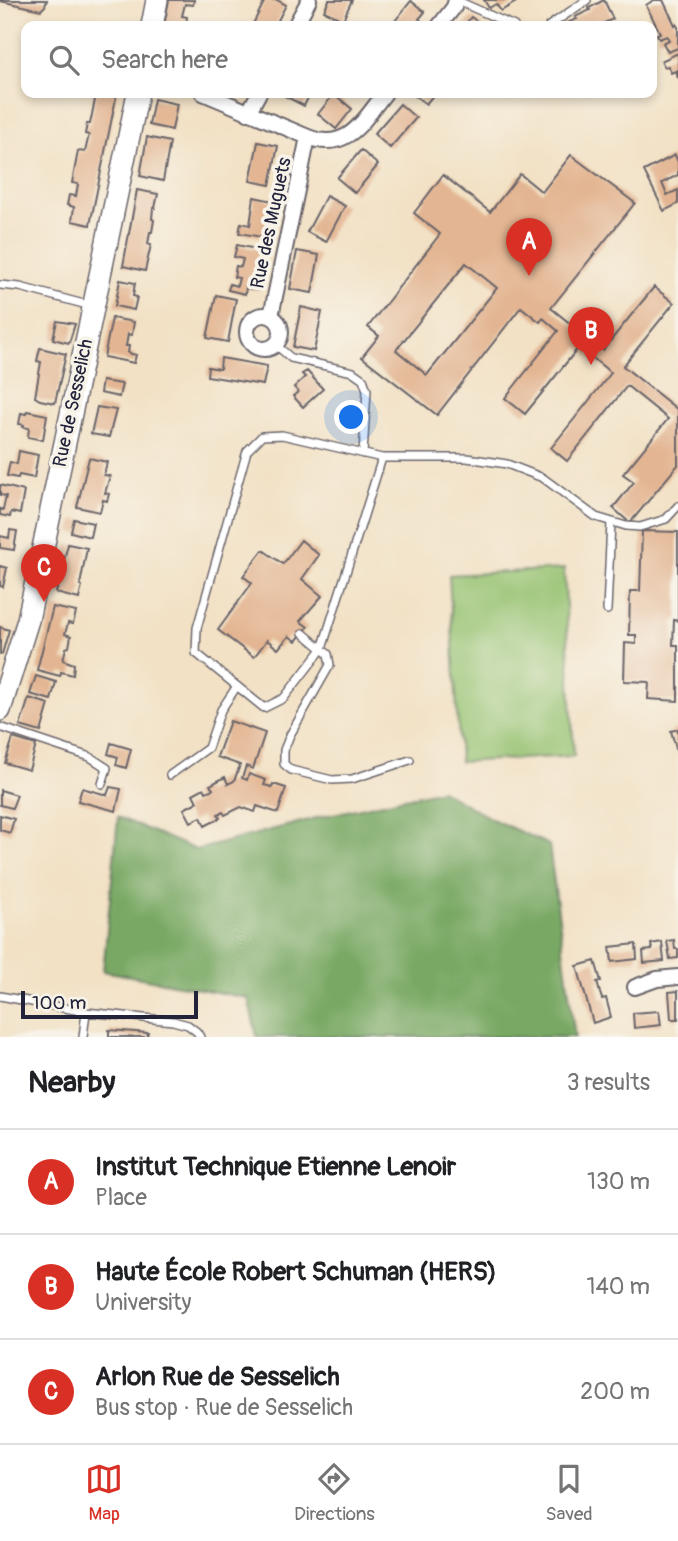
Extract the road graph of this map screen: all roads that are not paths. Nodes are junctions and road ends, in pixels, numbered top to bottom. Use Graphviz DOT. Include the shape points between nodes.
graph roads {
  1 [pos="157,0"];
  2 [pos="309,0"];
  3 [pos="456,0"];
  4 [pos="587,0"];
  5 [pos="153,21"];
  6 [pos="298,21"];
  7 [pos="443,21"];
  8 [pos="503,21"];
  9 [pos="556,21"];
  10 [pos="137,98"];
  11 [pos="214,98"];
  12 [pos="256,98"];
  13 [pos="381,98"];
  14 [pos="248,113"];
  15 [pos="309,137"];
  16 [pos="0,285"];
  17 [pos="93,306"];
  18 [pos="271,316"];
  19 [pos="276,345"];
  20 [pos="363,454"];
  21 [pos="382,458"];
  22 [pos="678,506"];
  23 [pos="611,522"];
  24 [pos="607,610"];
  25 [pos="303,633"];
  26 [pos="322,649"];
  27 [pos="237,686"];
  28 [pos="0,710"];
  29 [pos="0,727"];
  30 [pos="410,760"];
  31 [pos="170,775"];
  32 [pos="102,784"];
  33 [pos="678,977"];
  34 [pos="635,987"];
  35 [pos="0,996"];
  36 [pos="86,1012"];
  37 [pos="83,1037"];
  38 [pos="200,1037"];
  1 -- 5 [label="street"];
  2 -- 6 [label="street"];
  3 -- 7 [label="street"];
  3 -- 8 [label="lane"];
  4 -- 9 [label="lane"];
  10 -- 17 [label="street, Rue de Sesselich"];
  11 -- 14 [label="street"];
  12 -- 14 [label="street"];
  13 -- 15 [label="street" via="345,138 329,142"];
  14 -- 15 [label="street"];
  15 -- 18 [label="street, Rue des Muguets"];
  16 -- 17 [label="lane"];
  17 -- 28 [label="street, Rue de Sesselich" via="28,621"];
  18 -- 19 [label="street, Rue des Muguets" via="281,329"];
  18 -- 19 [label="street, Rue des Muguets" via="254,318 246,332 255,347 266,350"];
  19 -- 20 [label="lane, Rue des Muguets" via="291,358 353,372 363,379 367,390"];
  20 -- 21 [label="lane"];
  20 -- 27 [label="lane" via="282,435 262,436 247,451 197,628 196,653"];
  21 -- 23 [label="lane" via="467,457 507,464 543,478 596,517"];
  21 -- 26 [label="lane"];
  22 -- 23 [label="lane" via="666,519 640,527"];
  23 -- 24 [label="lane"];
  25 -- 26 [label="lane"];
  26 -- 27 [label="lane" via="284,698 264,708"];
  26 -- 30 [label="lane" via="330,665 290,735 284,764 291,770 352,779"];
  27 -- 31 [label="lane" via="221,710 208,748"];
  29 -- 32 [label="lane" via="90,757 107,768"];
  33 -- 34 [label="street"];
  35 -- 36 [label="lane"];
  36 -- 37 [label="lane"];
  36 -- 38 [label="lane" via="173,1021 188,1025"];
}
